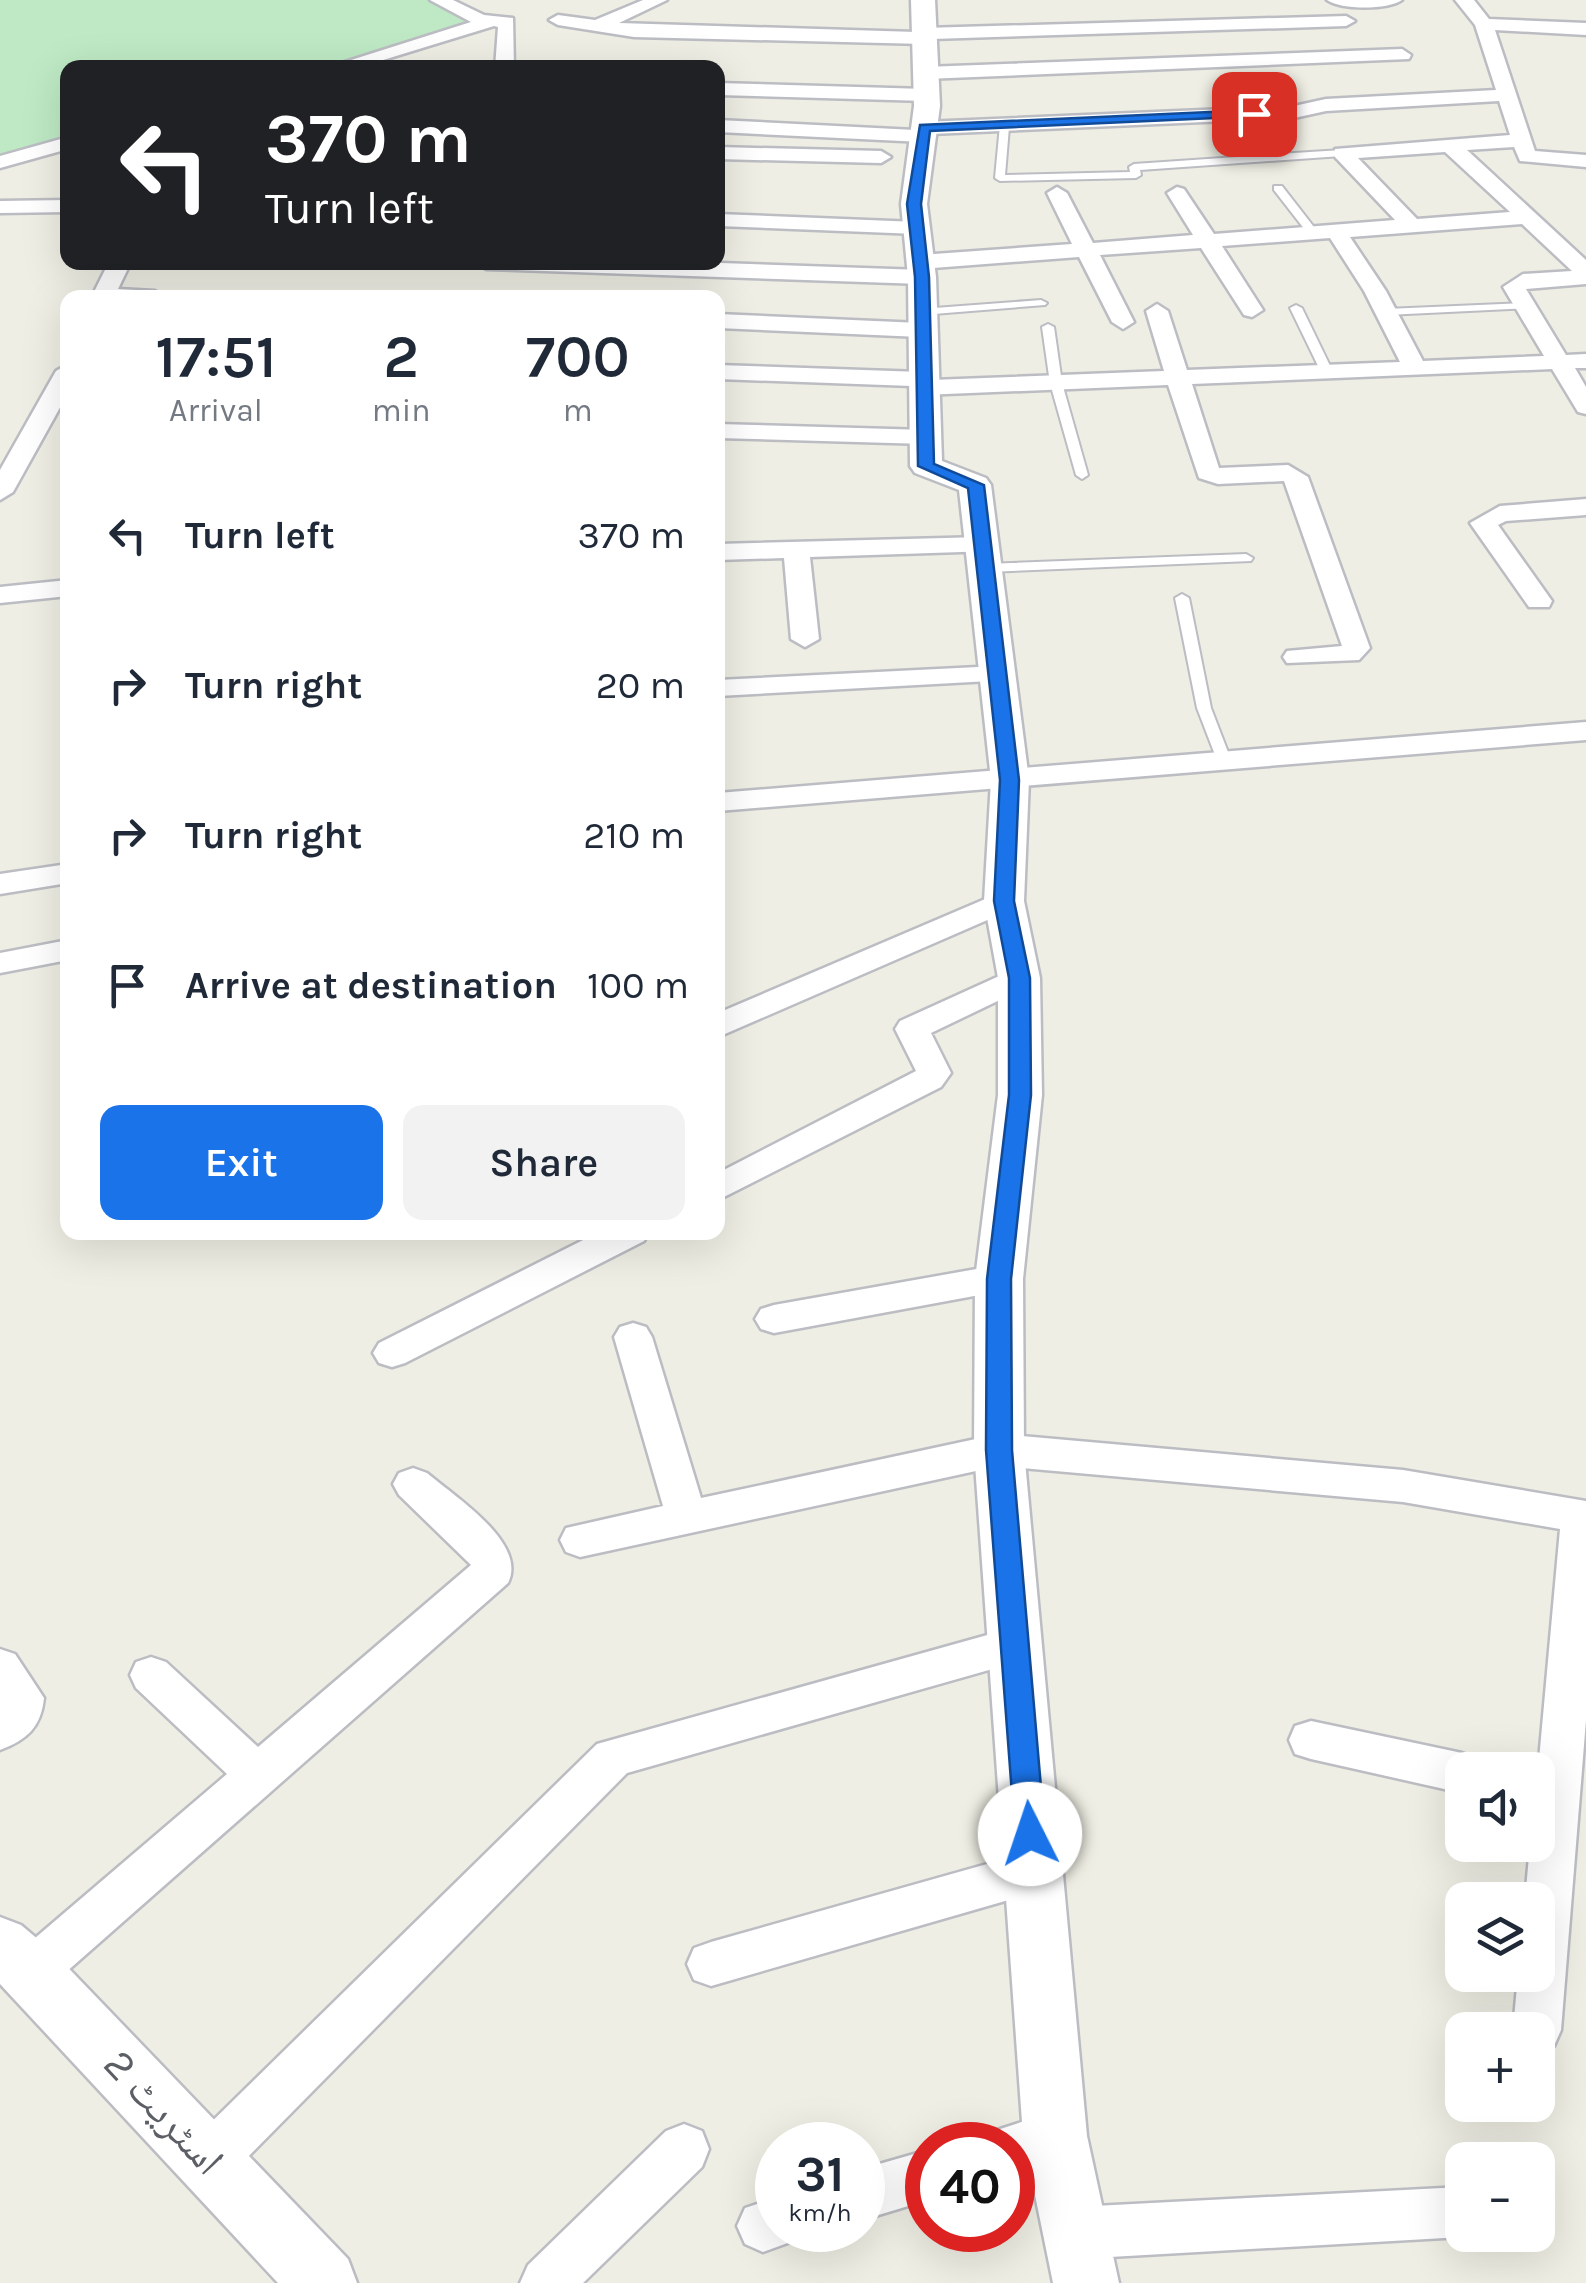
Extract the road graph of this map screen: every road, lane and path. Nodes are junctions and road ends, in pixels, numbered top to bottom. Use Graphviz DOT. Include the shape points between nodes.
graph roads {
  1 [pos="439,0"];
  2 [pos="566,0"];
  3 [pos="658,0"];
  4 [pos="1336,0"];
  5 [pos="1393,0"];
  6 [pos="1464,0"];
  7 [pos="678,4"];
  8 [pos="485,20"];
  9 [pos="1346,21"];
  10 [pos="1484,24"];
  11 [pos="596,26"];
  12 [pos="1586,28"];
  13 [pos="664,32"];
  14 [pos="696,51"];
  15 [pos="1402,55"];
  16 [pos="400,58"];
  17 [pos="505,60"];
  18 [pos="924,72"];
  19 [pos="725,87"];
  20 [pos="1507,95"];
  21 [pos="1215,116"];
  22 [pos="725,126"];
  23 [pos="1004,127"];
  24 [pos="797,130"];
  25 [pos="1522,140"];
  26 [pos="60,145"];
  27 [pos="1450,145"];
  28 [pos="1342,152"];
  29 [pos="725,153"];
  30 [pos="789,155"];
  31 [pos="1244,160"];
  32 [pos="1586,161"];
  33 [pos="0,162"];
  34 [pos="1278,188"];
  35 [pos="1177,192"];
  36 [pos="1058,193"];
  37 [pos="60,206"];
  38 [pos="0,207"];
  39 [pos="1528,217"];
  40 [pos="725,222"];
  41 [pos="1412,226"];
  42 [pos="1324,232"];
  43 [pos="1210,241"];
  44 [pos="1087,250"];
  45 [pos="660,270"];
  46 [pos="1586,274"];
  47 [pos="920,282"];
  48 [pos="1521,295"];
  49 [pos="1040,303"];
  50 [pos="1296,308"];
  51 [pos="1252,310"];
  52 [pos="1157,312"];
  53 [pos="1386,312"];
  54 [pos="725,320"];
  55 [pos="1122,322"];
  56 [pos="1048,327"];
  57 [pos="1586,361"];
  58 [pos="1560,362"];
  59 [pos="1415,368"];
  60 [pos="725,372"];
  61 [pos="1327,372"];
  62 [pos="1180,378"];
  63 [pos="1056,382"];
  64 [pos="922,384"];
  65 [pos="60,403"];
  66 [pos="1586,407"];
  67 [pos="725,431"];
  68 [pos="926,437"];
  69 [pos="1082,475"];
  70 [pos="0,492"];
  71 [pos="1586,508"];
  72 [pos="796,549"];
  73 [pos="725,552"];
  74 [pos="984,556"];
  75 [pos="1246,558"];
  76 [pos="60,589"];
  77 [pos="0,594"];
  78 [pos="1182,598"];
  79 [pos="1539,601"];
  80 [pos="805,638"];
  81 [pos="1297,657"];
  82 [pos="998,674"];
  83 [pos="725,688"];
  84 [pos="1586,731"];
  85 [pos="1224,760"];
  86 [pos="1010,780"];
  87 [pos="725,801"];
  88 [pos="60,874"];
  89 [pos="0,884"];
  90 [pos="1004,901"];
  91 [pos="60,952"];
  92 [pos="0,963"];
  93 [pos="1019,978"];
  94 [pos="725,1023"];
  95 [pos="725,1184"];
  96 [pos="614,1240"];
  97 [pos="999,1279"];
  98 [pos="774,1319"];
  99 [pos="633,1338"];
  100 [pos="392,1353"];
  101 [pos="999,1450"];
  102 [pos="414,1484"];
  103 [pos="687,1517"];
  104 [pos="1584,1517"];
  105 [pos="580,1540"];
  106 [pos="1016,1645"];
  107 [pos="0,1667"];
  108 [pos="151,1675"];
  109 [pos="0,1731"];
  110 [pos="1310,1740"];
  111 [pos="1445,1768"];
  112 [pos="259,1776"];
  113 [pos="1560,1794"];
  114 [pos="1033,1872"];
  115 [pos="16,1959"];
  116 [pos="710,1964"];
  117 [pos="1539,2012"];
  118 [pos="1034,2122"];
  119 [pos="1035,2145"];
  120 [pos="684,2150"];
  121 [pos="209,2160"];
  122 [pos="1445,2213"];
  123 [pos="1076,2233"];
  124 [pos="324,2283"];
  125 [pos="546,2283"];
  126 [pos="1086,2283"];
  1 -- 8 [label="street"];
  2 -- 11 [label="street" via="560,26"];
  3 -- 11 [label="street"];
  4 -- 5 [label="street"];
  6 -- 10 [label="street"];
  7 -- 13 [label="street"];
  8 -- 16 [label="street"];
  8 -- 17 [label="street" via="507,22"];
  9 -- 18 [label="street"];
  10 -- 12 [label="street"];
  10 -- 20 [label="street"];
  11 -- 13 [label="street"];
  13 -- 18 [label="street"];
  14 -- 18 [label="street"];
  15 -- 18 [label="street"];
  18 -- 19 [label="street"];
  18 -- 23 [label="street"];
  18 -- 24 [label="street"];
  18 -- 30 [label="street"];
  18 -- 47 [label="street" via="914,204"];
  20 -- 21 [label="street"];
  20 -- 25 [label="street"];
  21 -- 23 [label="street"];
  21 -- 31 [label="lane"];
  22 -- 24 [label="street"];
  23 -- 31 [label="lane" via="1000,178 1136,175 1134,167"];
  24 -- 30 [label="street"];
  25 -- 27 [label="street"];
  25 -- 32 [label="street" via="1527,157"];
  26 -- 33 [label="street"];
  27 -- 28 [label="street"];
  27 -- 39 [label="street"];
  28 -- 31 [label="lane"];
  28 -- 41 [label="street"];
  29 -- 30 [label="street"];
  34 -- 42 [label="lane"];
  35 -- 43 [label="street"];
  36 -- 44 [label="street"];
  37 -- 38 [label="street"];
  39 -- 41 [label="street"];
  39 -- 46 [label="street"];
  40 -- 47 [label="street"];
  41 -- 42 [label="street"];
  42 -- 43 [label="street"];
  42 -- 53 [label="street"];
  43 -- 44 [label="street"];
  43 -- 51 [label="street"];
  44 -- 47 [label="street"];
  44 -- 55 [label="street"];
  45 -- 47 [label="street"];
  46 -- 48 [label="street"];
  47 -- 49 [label="lane"];
  47 -- 54 [label="street"];
  47 -- 64 [label="street"];
  48 -- 53 [label="lane"];
  48 -- 58 [label="street"];
  50 -- 61 [label="lane"];
  52 -- 62 [label="street"];
  53 -- 59 [label="street"];
  56 -- 63 [label="lane"];
  57 -- 58 [label="street"];
  58 -- 59 [label="street"];
  58 -- 66 [label="street"];
  59 -- 61 [label="street"];
  60 -- 64 [label="street"];
  61 -- 62 [label="street"];
  62 -- 63 [label="street"];
  62 -- 81 [label="street" via="1208,473 1295,476 1356,648"];
  63 -- 64 [label="street"];
  63 -- 69 [label="lane"];
  64 -- 68 [label="street"];
  65 -- 70 [label="street"];
  67 -- 68 [label="street"];
  68 -- 74 [label="street" via="926,466 976,485"];
  71 -- 79 [label="street" via="1500,514 1483,522"];
  72 -- 73 [label="street"];
  72 -- 74 [label="street"];
  72 -- 80 [label="street"];
  74 -- 75 [label="lane"];
  74 -- 82 [label="street"];
  76 -- 77 [label="street"];
  78 -- 85 [label="lane" via="1204,708"];
  82 -- 83 [label="street"];
  82 -- 86 [label="street"];
  84 -- 85 [label="street"];
  85 -- 86 [label="street"];
  86 -- 87 [label="street"];
  86 -- 90 [label="street"];
  88 -- 89 [label="street"];
  90 -- 93 [label="street"];
  90 -- 94 [label="street"];
  91 -- 92 [label="street"];
  93 -- 95 [label="street" via="912,1029 932,1066 929,1080"];
  93 -- 97 [label="street" via="1020,1095"];
  96 -- 100 [label="street"];
  97 -- 98 [label="street"];
  97 -- 101 [label="street"];
  99 -- 103 [label="street"];
  101 -- 103 [label="street"];
  101 -- 104 [label="street" via="1403,1486"];
  101 -- 106 [label="street"];
  102 -- 112 [label="street" via="485,1548 493,1572"];
  103 -- 105 [label="street"];
  104 -- 113 [label="street"];
  106 -- 114 [label="street"];
  106 -- 121 [label="street" via="612,1758"];
  107 -- 109 [label="street" via="22,1698 20,1716"];
  108 -- 112 [label="street"];
  110 -- 111 [label="street"];
  112 -- 115 [label="street"];
  113 -- 117 [label="street"];
  114 -- 116 [label="street"];
  114 -- 118 [label="street"];
  115 -- 121 [label="street, اسٹریٹ 2"];
  119 -- 123 [label="street"];
  120 -- 125 [label="street"];
  121 -- 124 [label="street, اسٹریٹ 2"];
  122 -- 123 [label="street"];
  123 -- 126 [label="street"];
}
